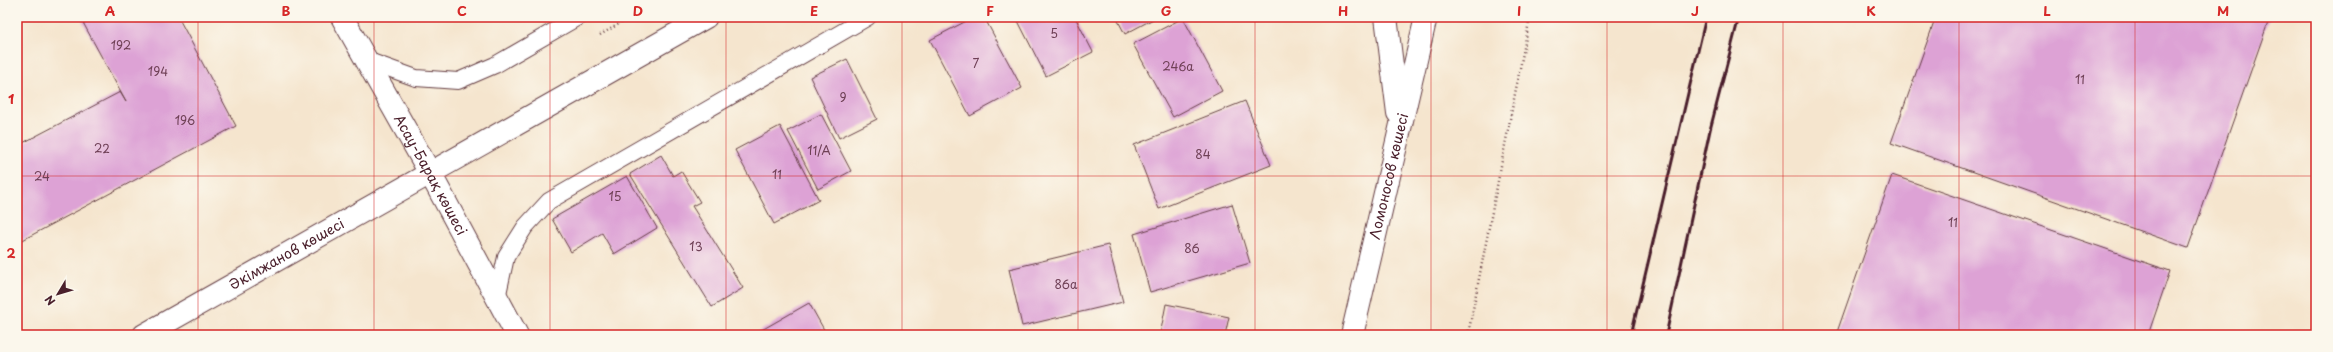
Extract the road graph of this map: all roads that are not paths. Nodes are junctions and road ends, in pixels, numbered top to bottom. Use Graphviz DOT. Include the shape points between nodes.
graph roads {
  1 [pos="342,17"];
  2 [pos="578,17"];
  3 [pos="706,17"];
  4 [pos="868,17"];
  5 [pos="1386,17"];
  6 [pos="1426,17"];
  7 [pos="366,60"];
  8 [pos="1400,126"];
  9 [pos="430,173"];
  10 [pos="497,298"];
  11 [pos="144,335"];
  12 [pos="517,335"];
  13 [pos="1352,335"];
  1 -- 7 [label="main road, Асау-Барақ көшесі"];
  2 -- 7 [label="lane" via="495,65 458,81 416,78"];
  3 -- 9 [label="main road, Әкімжанов көшесі"];
  4 -- 10 [label="lane" via="549,200 525,227 506,257"];
  5 -- 8 [label="main road"];
  6 -- 8 [label="main road, Ломоносов көшесі"];
  7 -- 9 [label="main road, Асау-Барақ көшесі"];
  8 -- 13 [label="main road, Ломоносов көшесі"];
  9 -- 10 [label="main road, Асау-Барақ көшесі"];
  9 -- 11 [label="main road, Әкімжанов көшесі"];
  10 -- 12 [label="main road, Асау-Барақ көшесі"];
}
